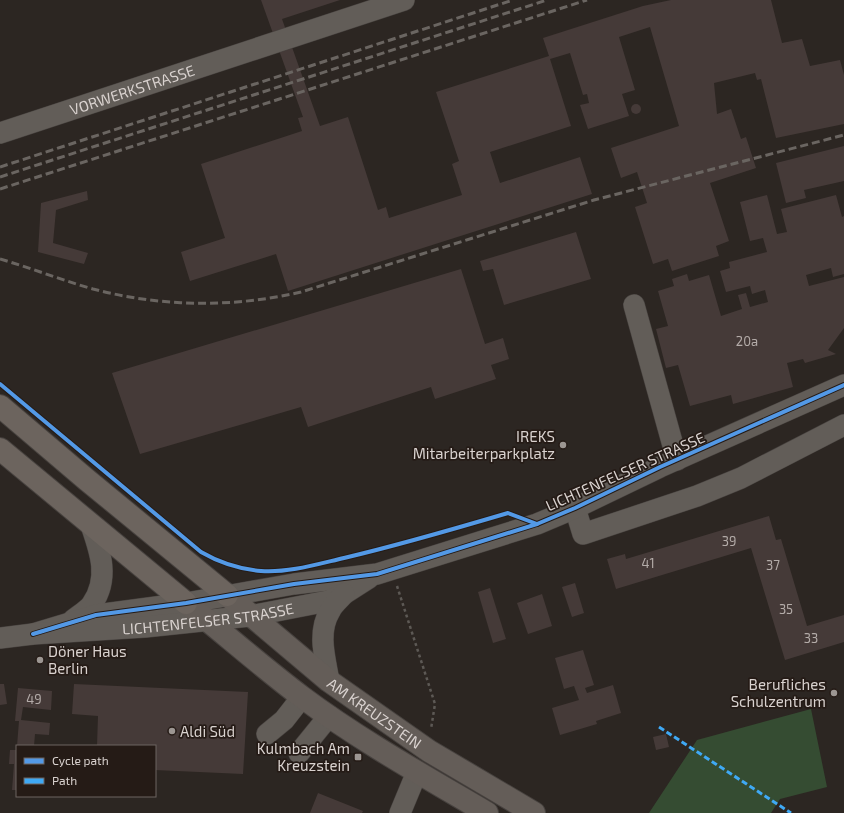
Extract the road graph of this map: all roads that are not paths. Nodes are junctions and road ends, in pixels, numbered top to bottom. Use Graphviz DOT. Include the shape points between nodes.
graph roads {
  1 [pos="404,0"];
  2 [pos="0,133"];
  3 [pos="634,305"];
  4 [pos="844,385"];
  5 [pos="0,406"];
  6 [pos="844,425"];
  7 [pos="0,449"];
  8 [pos="677,460"];
  9 [pos="575,508"];
  10 [pos="92,525"];
  11 [pos="384,571"];
  12 [pos="344,594"];
  13 [pos="227,595"];
  14 [pos="186,603"];
  15 [pos="250,616"];
  16 [pos="207,620"];
  17 [pos="69,623"];
  18 [pos="32,634"];
  19 [pos="0,638"];
  20 [pos="329,681"];
  21 [pos="302,697"];
  22 [pos="329,716"];
  23 [pos="267,734"];
  24 [pos="299,753"];
  25 [pos="416,772"];
  26 [pos="400,813"];
  27 [pos="487,813"];
  28 [pos="534,813"];
  1 -- 2 [label="street, VORWERKSTRASSE"];
  3 -- 8 [label="street"];
  4 -- 8 [label="street, LICHTENFELSER STRASSE"];
  5 -- 13 [label="highway"];
  6 -- 9 [label="street" via="734,481 583,534"];
  7 -- 10 [label="highway"];
  8 -- 9 [label="street, LICHTENFELSER STRASSE"];
  9 -- 11 [label="street, LICHTENFELSER STRASSE" via="537,524"];
  10 -- 14 [label="highway"];
  10 -- 17 [label="street, LICHTENFELSER STRASSE" via="100,554 102,580 92,604"];
  11 -- 12 [label="street, LICHTENFELSER STRASSE"];
  11 -- 13 [label="street, LICHTENFELSER STRASSE"];
  12 -- 15 [label="street, LICHTENFELSER STRASSE" via="328,601"];
  12 -- 20 [label="street" via="330,611 323,629 323,648"];
  13 -- 14 [label="street, LICHTENFELSER STRASSE"];
  13 -- 15 [label="main road, AM KREUZSTEIN"];
  14 -- 16 [label="main road, AM KREUZSTEIN"];
  14 -- 17 [label="street, LICHTENFELSER STRASSE" via="96,615"];
  15 -- 16 [label="street, LICHTENFELSER STRASSE"];
  15 -- 20 [label="main road, AM KREUZSTEIN"];
  16 -- 18 [label="street, LICHTENFELSER STRASSE" via="145,627"];
  16 -- 21 [label="main road, AM KREUZSTEIN"];
  17 -- 18 [label="street, LICHTENFELSER STRASSE"];
  18 -- 19 [label="street, LICHTENFELSER STRASSE"];
  20 -- 28 [label="main road, AM KREUZSTEIN" via="429,751"];
  21 -- 22 [label="main road, AM KREUZSTEIN"];
  21 -- 23 [label="street" via="284,720"];
  22 -- 24 [label="street"];
  22 -- 25 [label="main road, AM KREUZSTEIN"];
  25 -- 26 [label="street"];
  25 -- 27 [label="main road, AM KREUZSTEIN"];
}
